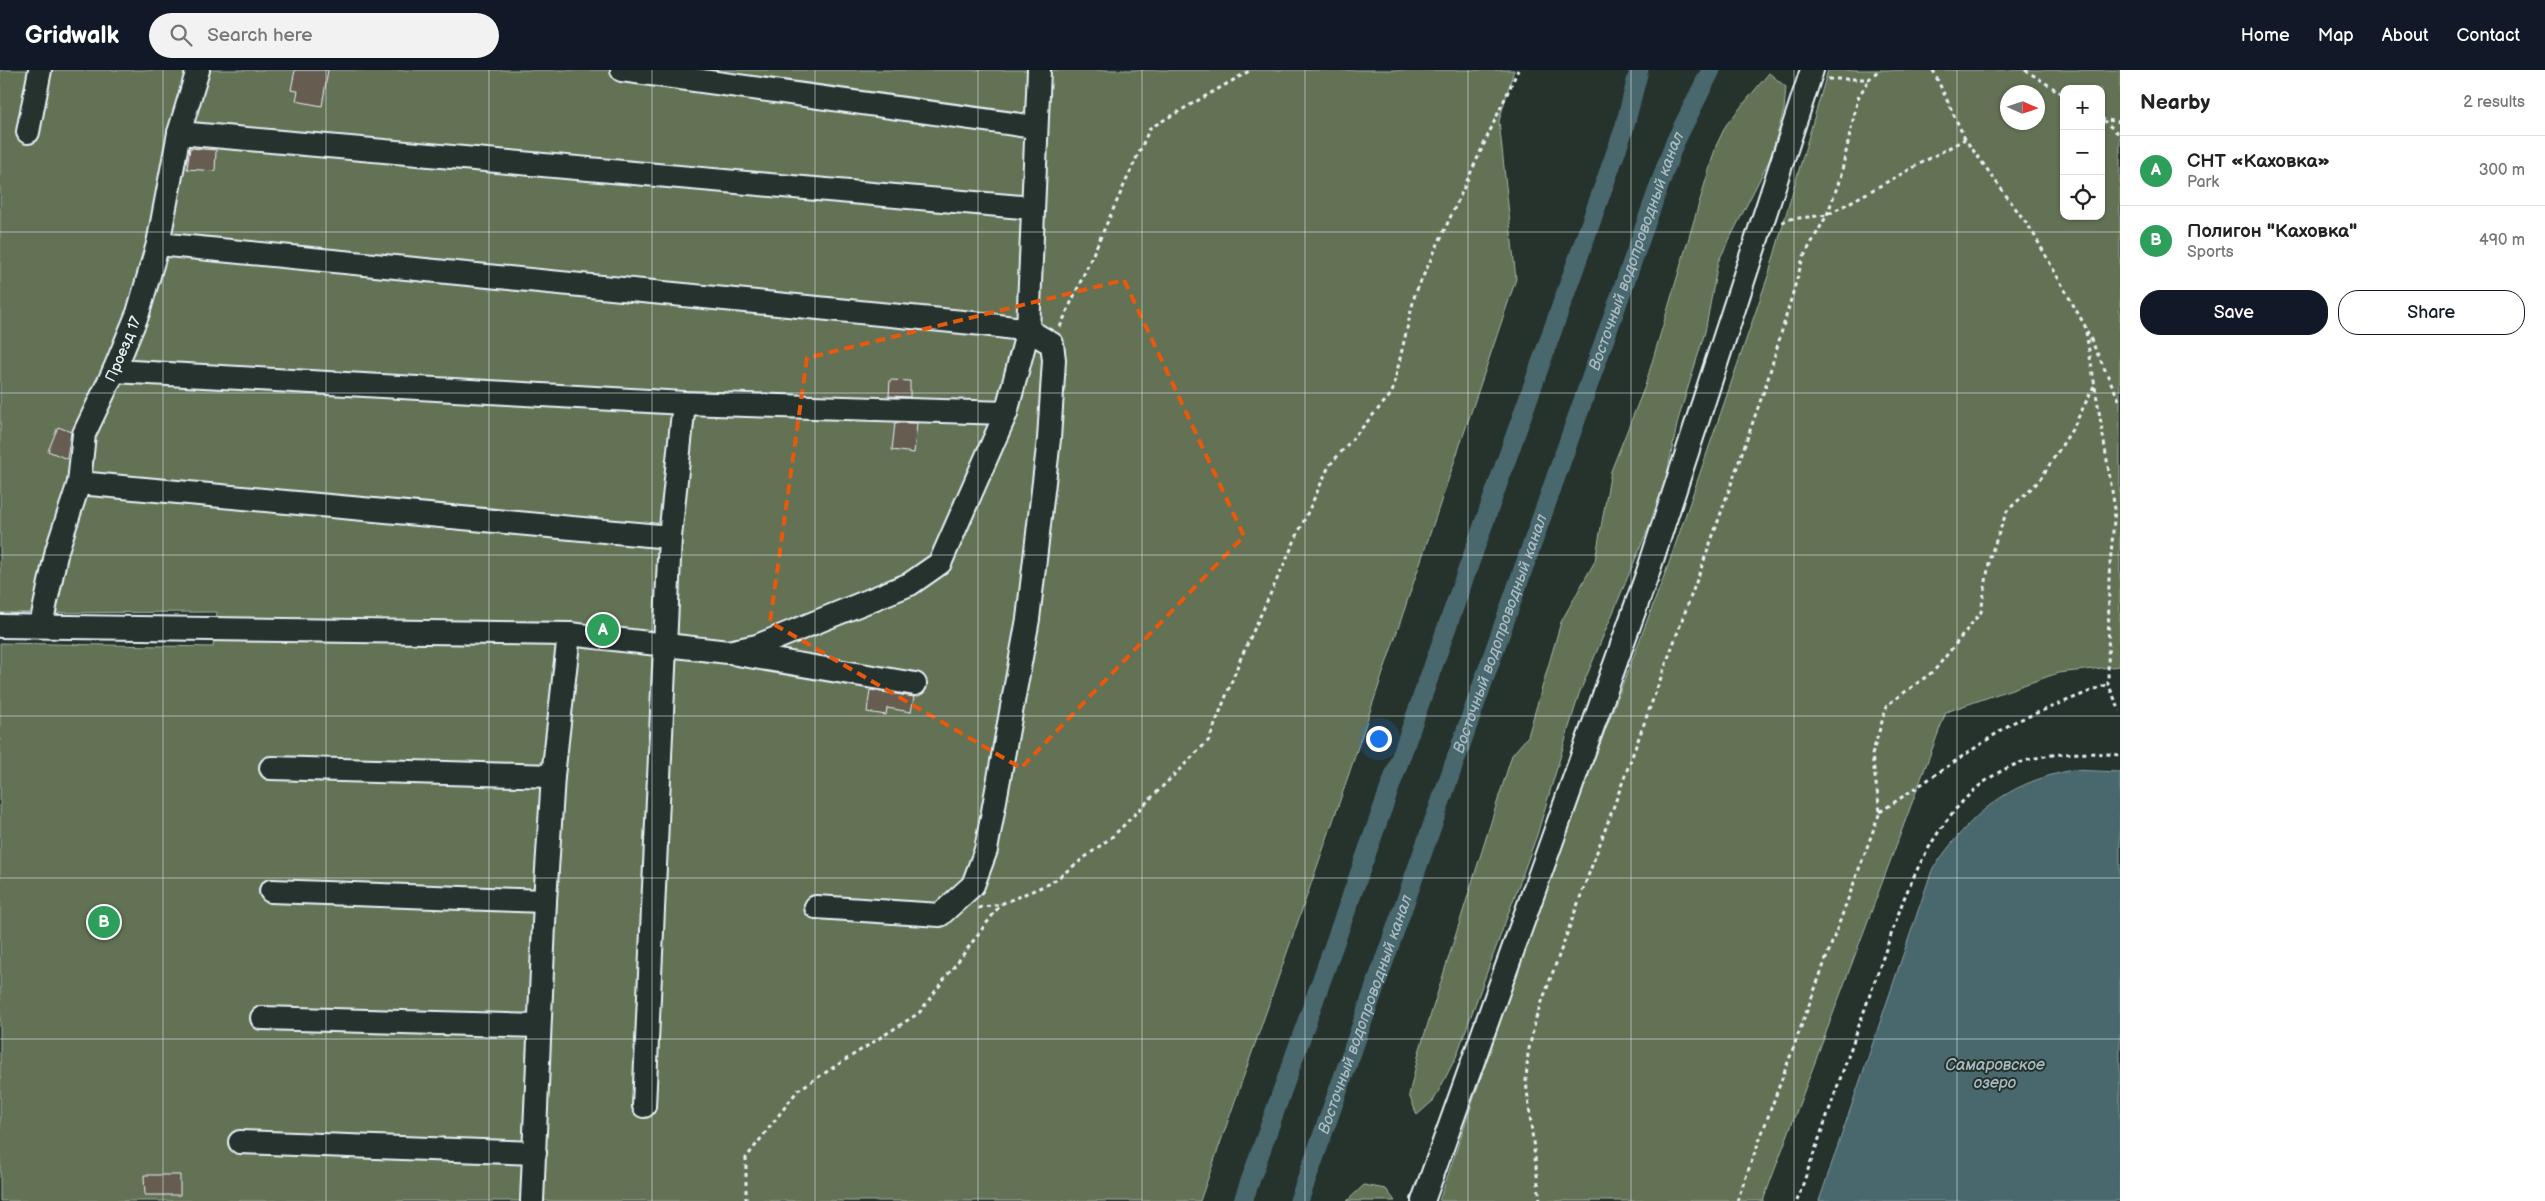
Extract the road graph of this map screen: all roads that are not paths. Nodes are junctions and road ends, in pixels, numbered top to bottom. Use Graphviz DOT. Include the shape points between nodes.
graph roads {
  1 [pos="40,70"];
  2 [pos="198,70"];
  3 [pos="622,70"];
  4 [pos="1039,70"];
  5 [pos="1811,74"];
  6 [pos="1035,127"];
  7 [pos="28,132"];
  8 [pos="179,133"];
  9 [pos="1032,208"];
  10 [pos="158,244"];
  11 [pos="1028,330"];
  12 [pos="114,371"];
  13 [pos="684,403"];
  14 [pos="1006,413"];
  15 [pos="79,483"];
  16 [pos="670,537"];
  17 [pos="41,625"];
  18 [pos="0,626"];
  19 [pos="569,634"];
  20 [pos="665,644"];
  21 [pos="728,652"];
  22 [pos="916,684"];
  23 [pos="271,768"];
  24 [pos="553,776"];
  25 [pos="271,891"];
  26 [pos="545,901"];
  27 [pos="816,907"];
  28 [pos="262,1018"];
  29 [pos="539,1026"];
  30 [pos="644,1106"];
  31 [pos="240,1142"];
  32 [pos="535,1153"];
  33 [pos="532,1201"];
  34 [pos="1423,1201"];
  1 -- 7 [label="street"];
  2 -- 8 [label="street, Проезд 17"];
  3 -- 6 [label="street"];
  4 -- 6 [label="street"];
  5 -- 34 [label="street" via="1647,575"];
  6 -- 9 [label="street"];
  8 -- 9 [label="street"];
  8 -- 10 [label="street, Проезд 17"];
  9 -- 11 [label="street"];
  10 -- 11 [label="street"];
  10 -- 12 [label="street, Проезд 17" via="138,312"];
  11 -- 14 [label="street"];
  11 -- 27 [label="street" via="1052,344 1054,360 1049,439 1028,619 986,850 973,885 940,915"];
  12 -- 13 [label="street"];
  12 -- 15 [label="street, Проезд 17" via="84,434"];
  13 -- 14 [label="street"];
  13 -- 16 [label="street"];
  14 -- 21 [label="street" via="940,563 910,584 757,646"];
  15 -- 16 [label="street"];
  15 -- 17 [label="street, Проезд 17" via="56,550"];
  16 -- 20 [label="street"];
  17 -- 18 [label="street"];
  17 -- 19 [label="street"];
  19 -- 20 [label="street"];
  19 -- 24 [label="street"];
  20 -- 21 [label="street"];
  20 -- 30 [label="street"];
  21 -- 22 [label="street"];
  23 -- 24 [label="street"];
  24 -- 26 [label="street"];
  25 -- 26 [label="street"];
  26 -- 29 [label="street"];
  28 -- 29 [label="street"];
  29 -- 32 [label="street"];
  31 -- 32 [label="street"];
  32 -- 33 [label="street"];
}
